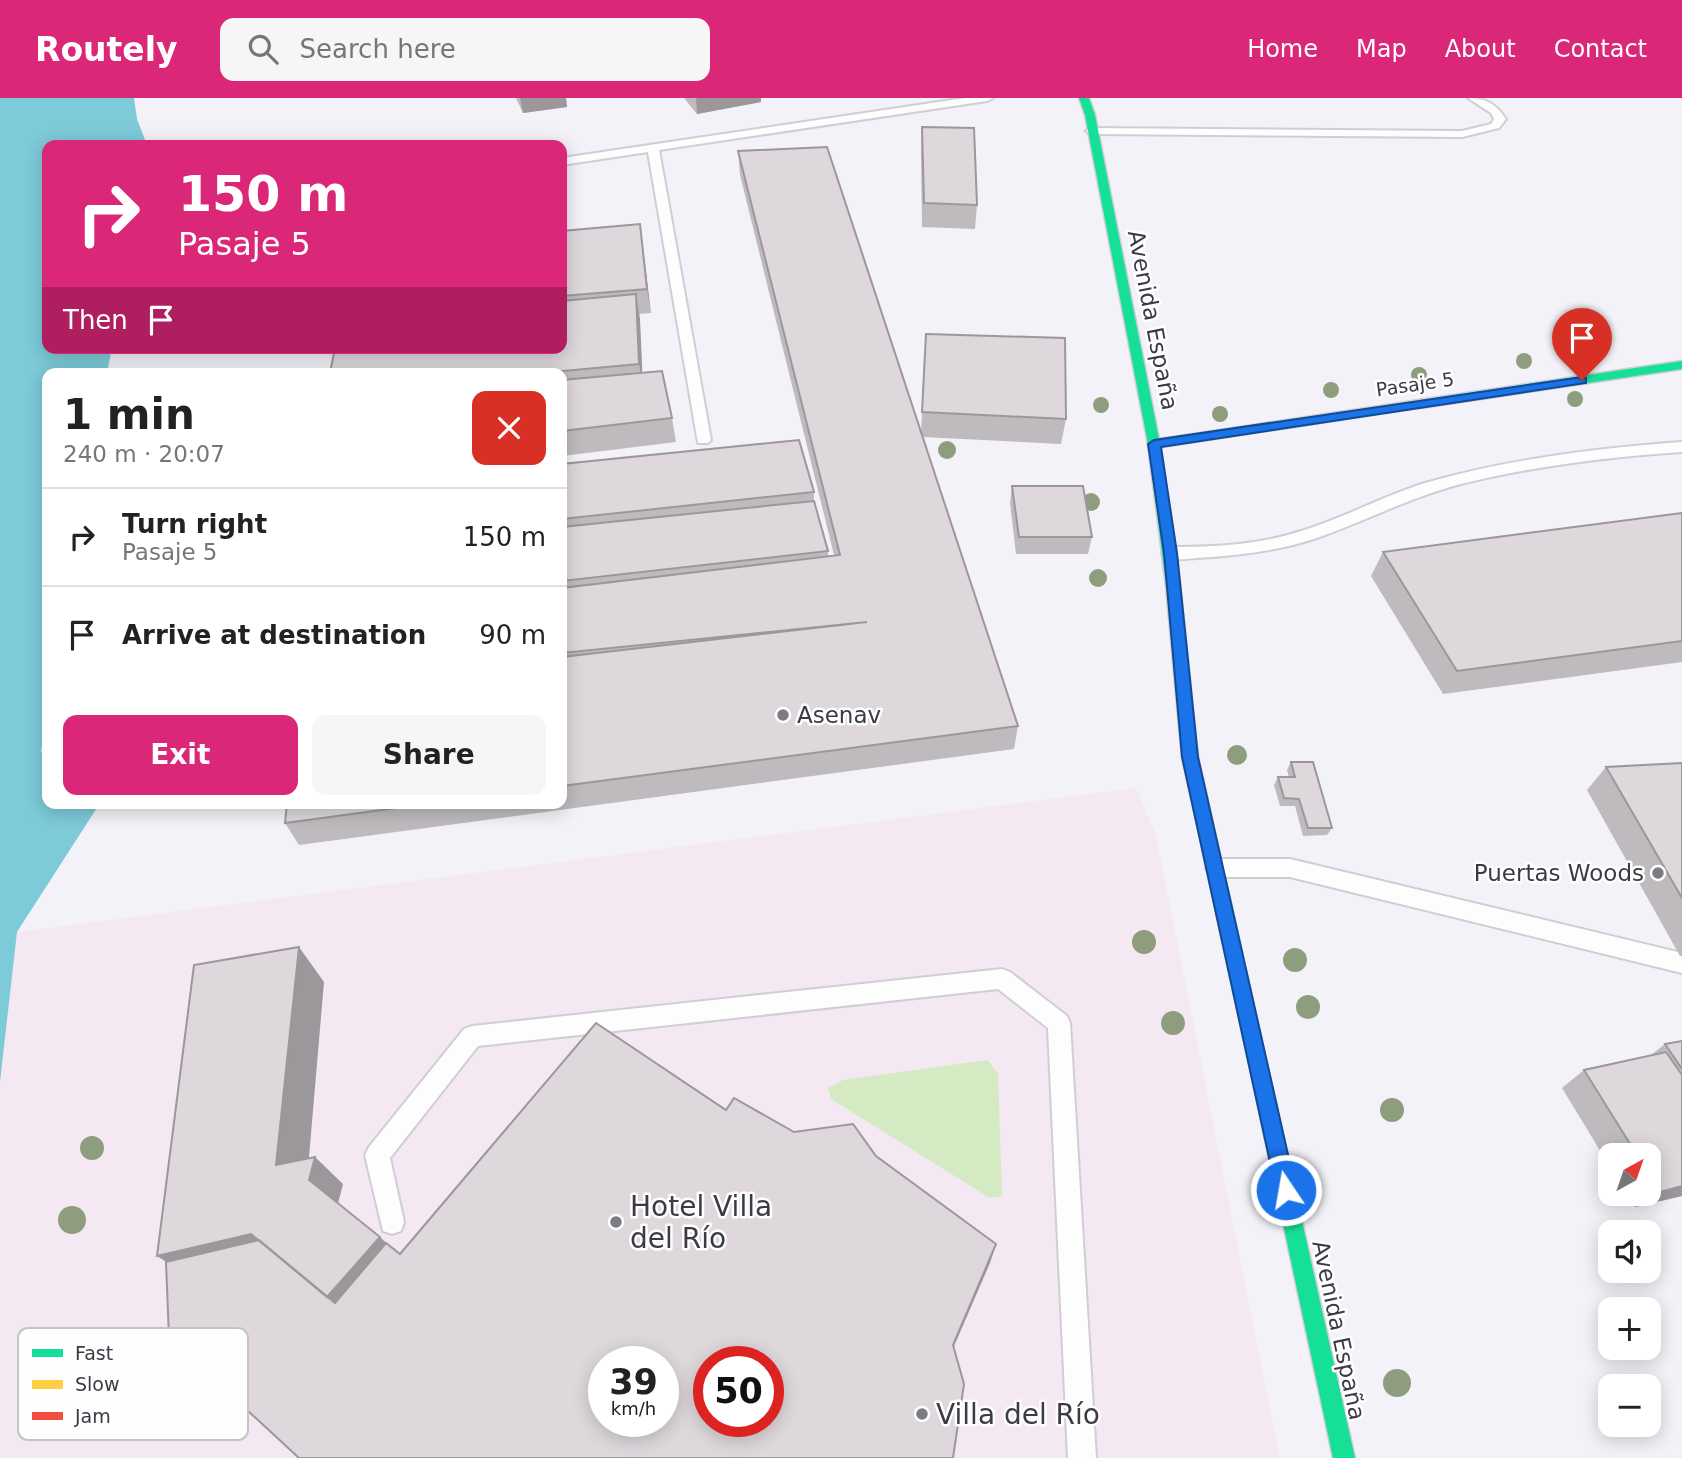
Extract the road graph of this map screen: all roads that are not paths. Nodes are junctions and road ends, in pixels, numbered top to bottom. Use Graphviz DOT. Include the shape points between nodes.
graph roads {
  1 [pos="987,98"];
  2 [pos="1084,98"];
  3 [pos="1474,98"];
  4 [pos="1092,131"];
  5 [pos="653,147"];
  6 [pos="567,160"];
  7 [pos="1682,365"];
  8 [pos="703,440"];
  9 [pos="1154,444"];
  10 [pos="1682,447"];
  11 [pos="1170,553"];
  12 [pos="1216,868"];
  13 [pos="1682,963"];
  14 [pos="392,1222"];
  15 [pos="1082,1458"];
  16 [pos="1344,1458"];
  1 -- 5 [label="lane"];
  2 -- 4 [label="main road, Avenida España"];
  3 -- 4 [label="lane" via="1495,111 1500,119 1495,126 1462,134"];
  4 -- 9 [label="main road, Avenida España"];
  5 -- 6 [label="lane"];
  5 -- 8 [label="lane"];
  7 -- 9 [label="main road, Pasaje 5"];
  9 -- 11 [label="main road, Avenida España"];
  10 -- 11 [label="lane" via="1512,467 1428,488 1326,528 1267,545"];
  11 -- 12 [label="main road, Avenida España" via="1190,757"];
  12 -- 13 [label="lane" via="1290,867"];
  12 -- 16 [label="main road, Avenida España"];
  14 -- 15 [label="lane" via="377,1155 472,1036 1002,979 1059,1023"];
}
